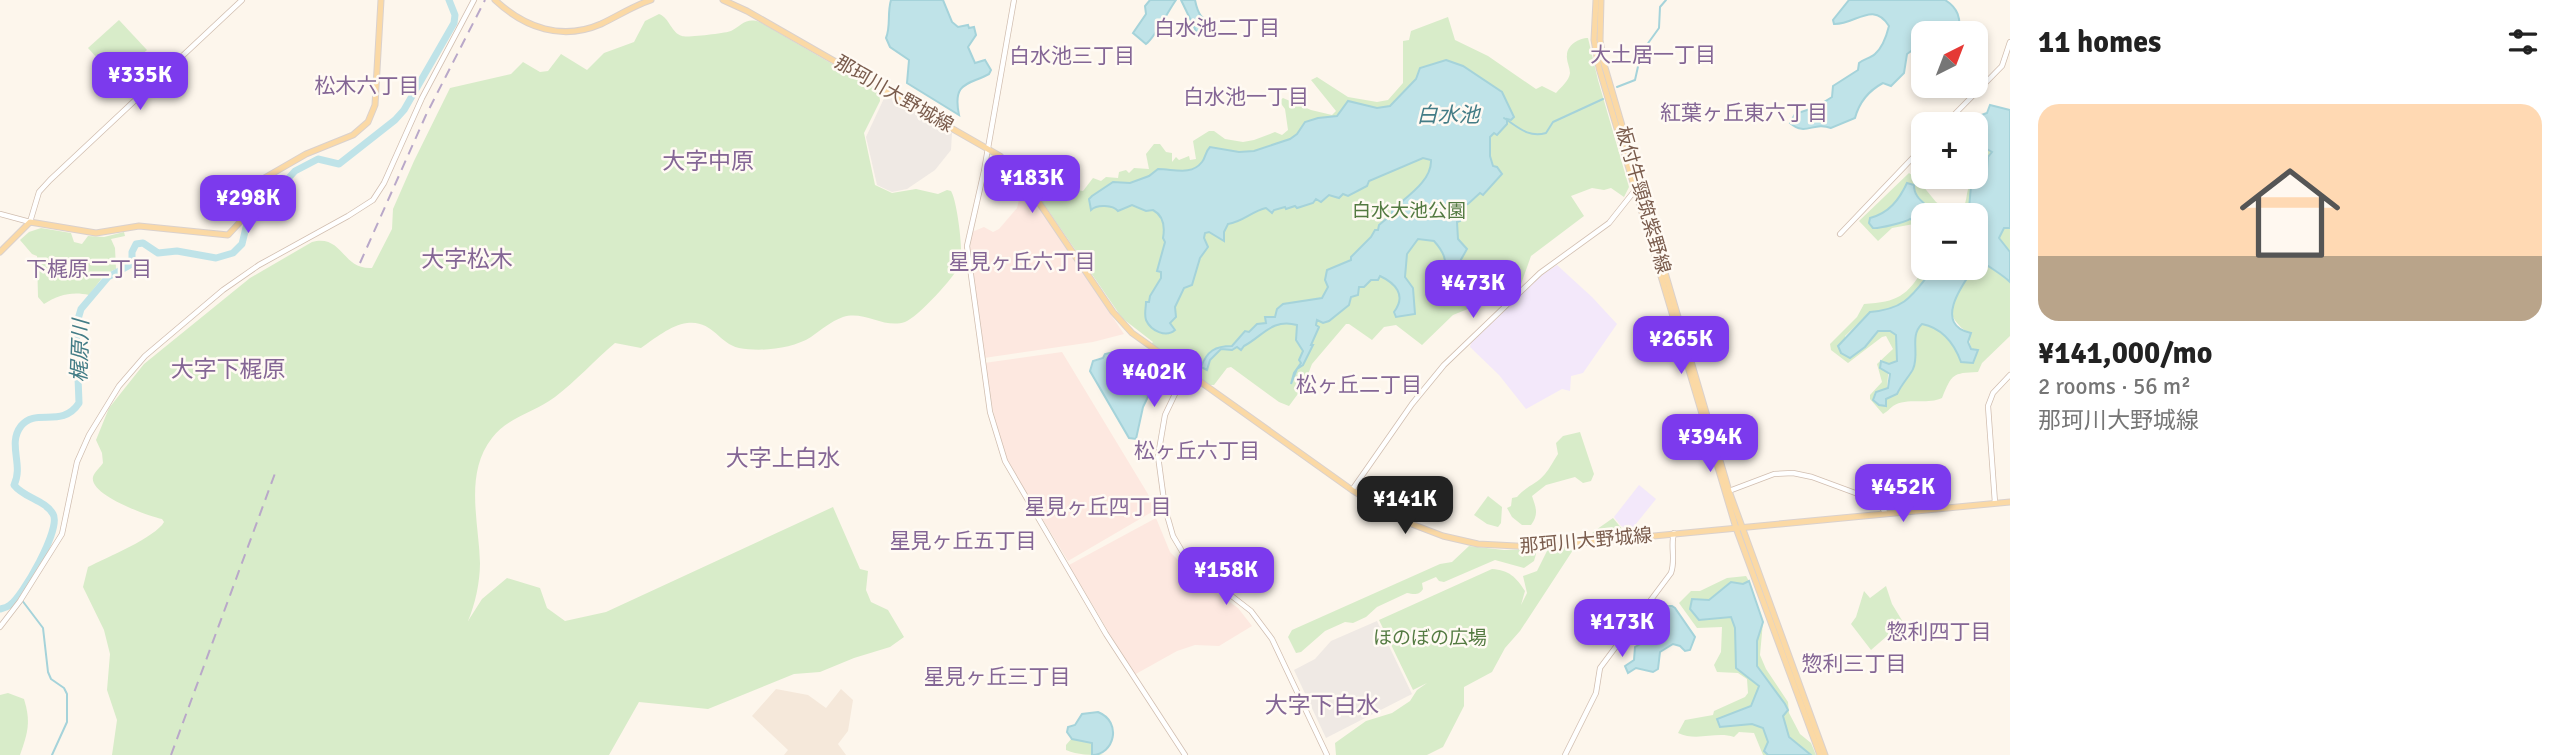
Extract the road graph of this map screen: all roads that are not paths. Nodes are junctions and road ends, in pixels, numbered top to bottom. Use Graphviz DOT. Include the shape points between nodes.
graph roads {
  1 [pos="242,0"];
  2 [pos="381,0"];
  3 [pos="474,0"];
  4 [pos="495,0"];
  5 [pos="651,0"];
  6 [pos="723,0"];
  7 [pos="1014,0"];
  8 [pos="1598,0"];
  9 [pos="2010,42"];
  10 [pos="1957,112"];
  11 [pos="988,149"];
  12 [pos="1911,159"];
  13 [pos="1636,189"];
  14 [pos="0,214"];
  15 [pos="30,222"];
  16 [pos="1840,234"];
  17 [pos="0,252"];
  18 [pos="1185,373"];
  19 [pos="2010,375"];
  20 [pos="1352,490"];
  21 [pos="1729,491"];
  22 [pos="2010,502"];
  23 [pos="1995,503"];
  24 [pos="1885,512"];
  25 [pos="1739,527"];
  26 [pos="1674,533"];
  27 [pos="0,627"];
  28 [pos="1185,755"];
  29 [pos="1326,755"];
  30 [pos="1565,755"];
  31 [pos="1820,755"];
  32 [pos="1825,755"];
  1 -- 15 [label="street" via="50,180 36,198"];
  2 -- 15 [label="main road" via="375,105 368,122 353,135 306,154 261,180 250,190 240,222 228,236 139,226 96,233"];
  3 -- 27 [label="street" via="373,200 223,290 145,356 119,386 77,462 62,534"];
  4 -- 5 [label="main road" via="530,25 563,32 597,26"];
  6 -- 11 [label="main road, 那珂川大野城線"];
  7 -- 11 [label="street"];
  8 -- 13 [label="main road, 板付牛頸筑紫野線" via="1594,40 1599,68"];
  8 -- 21 [label="main road, 板付牛頸筑紫野線" via="1604,64"];
  9 -- 10 [label="street" via="2002,66"];
  11 -- 18 [label="main road, 那珂川大野城線" via="1023,179 1119,320"];
  11 -- 28 [label="street" via="967,246 997,439 1005,461 1106,634"];
  12 -- 16 [label="street"];
  13 -- 20 [label="street" via="1609,223 1540,273 1431,378"];
  13 -- 25 [label="main road, 板付牛頸筑紫野線" via="1666,300"];
  14 -- 15 [label="street"];
  15 -- 17 [label="main road"];
  18 -- 20 [label="main road, 那珂川大野城線"];
  18 -- 29 [label="street" via="1165,415 1158,456 1173,536 1189,563 1251,611 1272,639"];
  19 -- 23 [label="street" via="1988,406"];
  20 -- 26 [label="main road, 那珂川大野城線" via="1405,522 1478,544 1538,547"];
  21 -- 24 [label="street" via="1774,474 1798,474 1877,501"];
  21 -- 25 [label="main road, 板付牛頸筑紫野線"];
  22 -- 23 [label="main road, 那珂川大野城線"];
  23 -- 24 [label="main road, 那珂川大野城線"];
  24 -- 25 [label="main road, 那珂川大野城線"];
  25 -- 26 [label="main road, 那珂川大野城線"];
  25 -- 31 [label="main road, 板付牛頸筑紫野線"];
  25 -- 32 [label="main road, 板付牛頸筑紫野線"];
  26 -- 30 [label="street" via="1671,573 1600,668 1596,693"];
}
